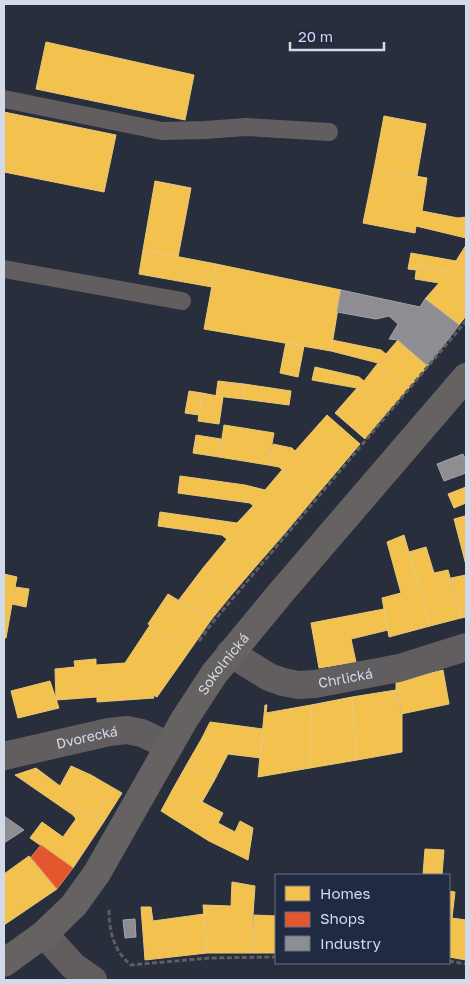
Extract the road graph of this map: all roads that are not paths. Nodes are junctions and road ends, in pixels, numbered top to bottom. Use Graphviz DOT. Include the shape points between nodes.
graph roads {
  1 [pos="4,99"];
  2 [pos="329,132"];
  3 [pos="4,269"];
  4 [pos="182,301"];
  5 [pos="466,377"];
  6 [pos="466,647"];
  7 [pos="230,653"];
  8 [pos="169,746"];
  9 [pos="4,756"];
  10 [pos="44,934"];
  11 [pos="4,963"];
  12 [pos="93,980"];
  1 -- 2 [label="lane" via="162,131 246,127"];
  3 -- 4 [label="lane"];
  5 -- 7 [label="main road, Sokolnická"];
  6 -- 7 [label="street, Chrlická" via="399,668 298,685 269,677"];
  7 -- 8 [label="main road, Sokolnická" via="198,696"];
  8 -- 9 [label="street, Dvorecká" via="142,733 127,730"];
  8 -- 10 [label="main road, Sokolnická" via="97,873 74,905"];
  10 -- 11 [label="main road, Sokolnická"];
  10 -- 12 [label="street" via="73,966"];
}
